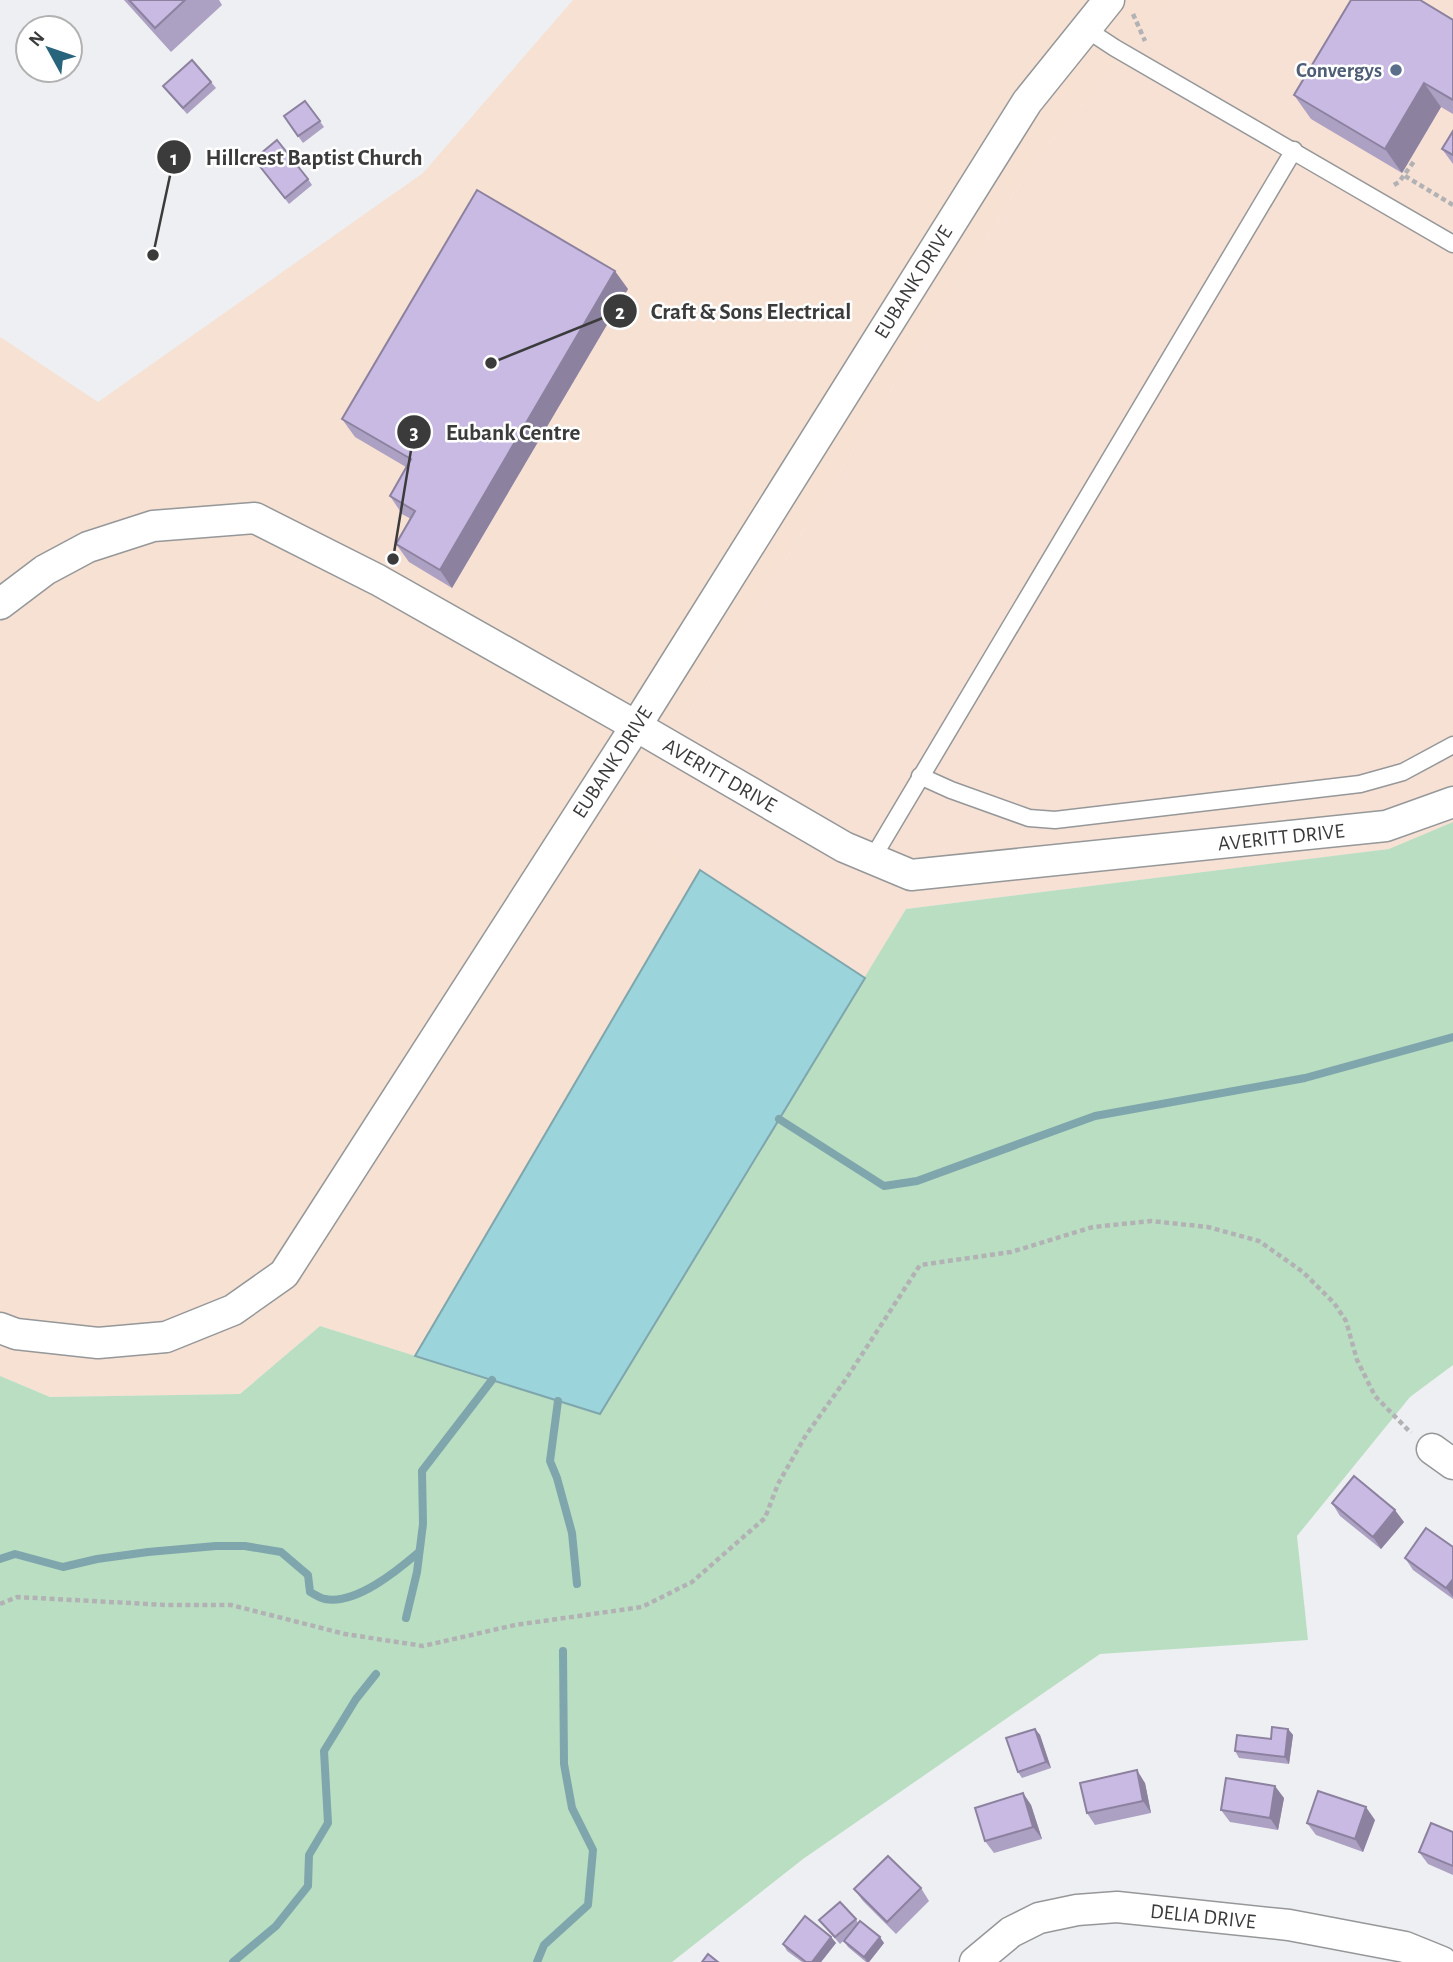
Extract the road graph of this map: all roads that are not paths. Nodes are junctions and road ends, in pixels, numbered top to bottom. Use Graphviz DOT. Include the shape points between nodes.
graph roads {
  1 [pos="1120,5"];
  2 [pos="1096,36"];
  3 [pos="1294,150"];
  4 [pos="1453,244"];
  5 [pos="0,604"];
  6 [pos="636,726"];
  7 [pos="1453,745"];
  8 [pos="920,776"];
  9 [pos="1453,802"];
  10 [pos="872,859"];
  11 [pos="0,1328"];
  12 [pos="975,1962"];
  13 [pos="1442,1962"];
  1 -- 2 [label="street, EUBANK DRIVE"];
  2 -- 3 [label="lane"];
  2 -- 6 [label="street, EUBANK DRIVE" via="1027,102"];
  3 -- 4 [label="lane"];
  3 -- 8 [label="lane"];
  5 -- 6 [label="street, AVERITT DRIVE" via="45,570 88,547 153,526 255,518 378,580"];
  6 -- 10 [label="street, AVERITT DRIVE"];
  6 -- 11 [label="street, EUBANK DRIVE" via="284,1274 233,1310 166,1337 98,1343 16,1334"];
  7 -- 8 [label="lane" via="1403,772 1360,784 1055,820 1029,818"];
  8 -- 10 [label="lane"];
  9 -- 10 [label="street, AVERITT DRIVE" via="1386,826 911,875"];
  12 -- 13 [label="street, DELIA DRIVE" via="1012,1932 1039,1918 1117,1907 1289,1925 1405,1947"];
}
